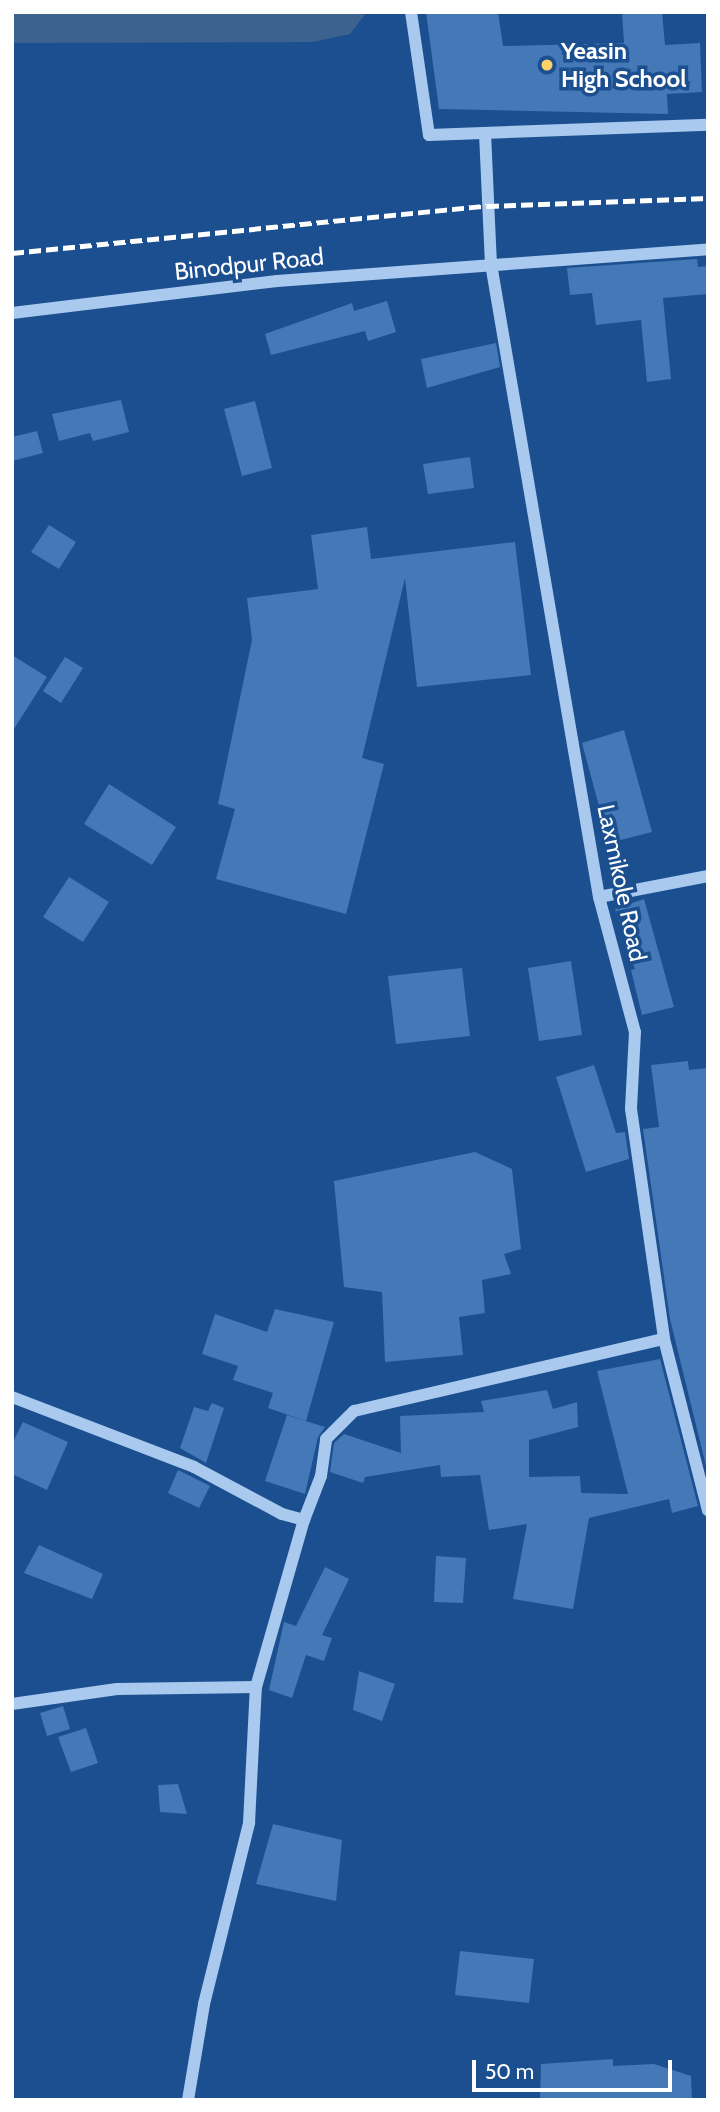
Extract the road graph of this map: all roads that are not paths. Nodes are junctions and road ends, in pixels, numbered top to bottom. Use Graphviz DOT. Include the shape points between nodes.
graph roads {
  1 [pos="411,12"];
  2 [pos="708,125"];
  3 [pos="485,133"];
  4 [pos="708,249"];
  5 [pos="491,264"];
  6 [pos="12,313"];
  7 [pos="708,876"];
  8 [pos="599,897"];
  9 [pos="664,1339"];
  10 [pos="12,1397"];
  11 [pos="708,1510"];
  12 [pos="304,1520"];
  13 [pos="256,1687"];
  14 [pos="12,1704"];
  15 [pos="188,2100"];
  1 -- 3 [label="street" via="429,135"];
  2 -- 3 [label="street"];
  3 -- 5 [label="street, Laxmikole Road"];
  4 -- 5 [label="street, Binodpur Road"];
  5 -- 6 [label="street, Binodpur Road" via="277,281"];
  5 -- 8 [label="street, Laxmikole Road"];
  7 -- 8 [label="street"];
  8 -- 9 [label="street, Laxmikole Road" via="635,1032 631,1109"];
  9 -- 11 [label="street, Laxmikole Road"];
  9 -- 12 [label="street" via="354,1410 326,1439 321,1476"];
  10 -- 12 [label="street" via="194,1467 282,1514"];
  12 -- 13 [label="street"];
  13 -- 14 [label="street" via="117,1689"];
  13 -- 15 [label="street" via="249,1823 204,2004"];
}
